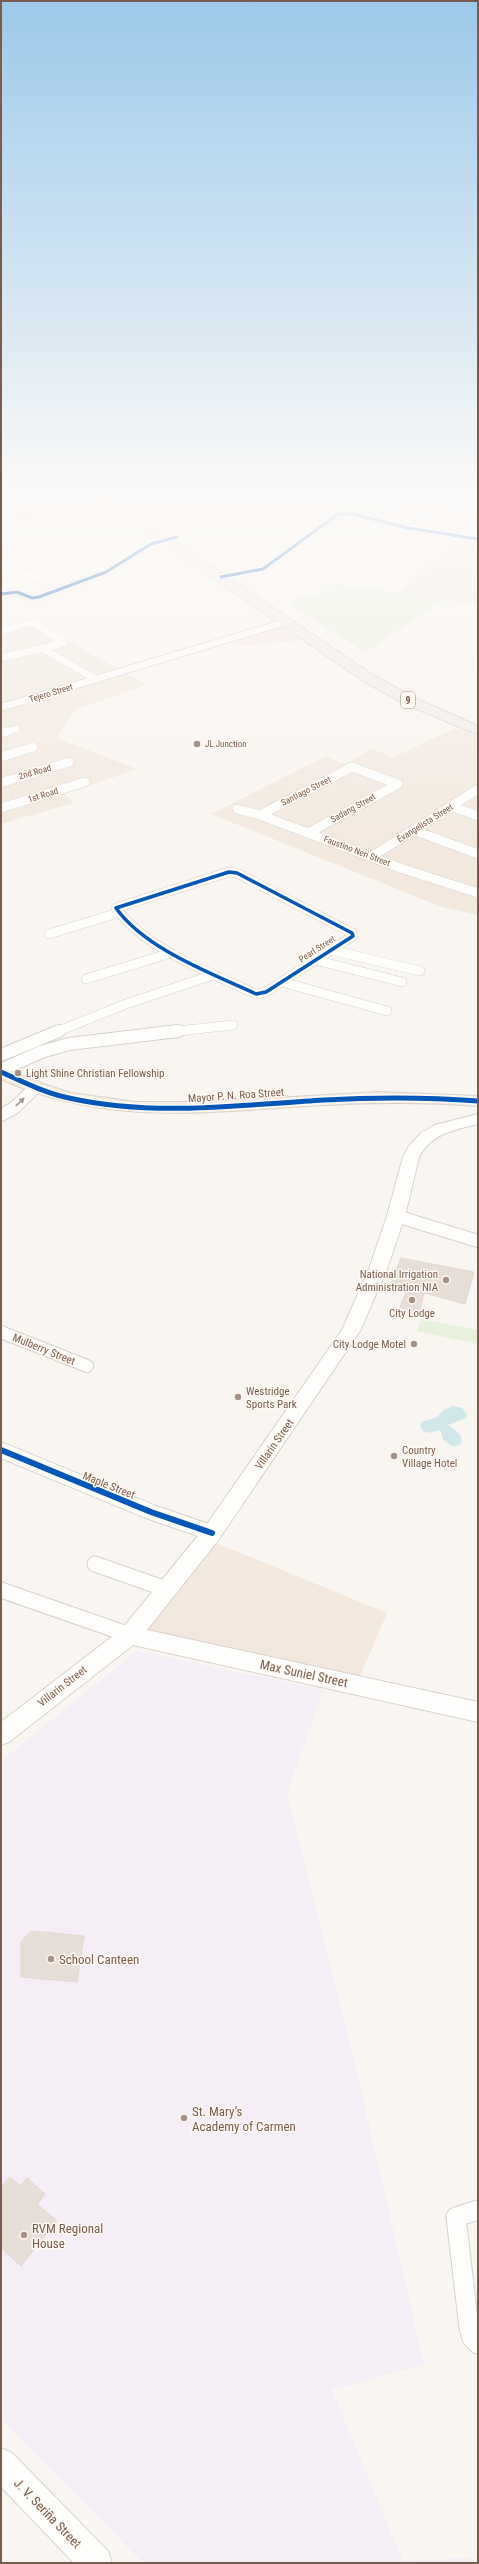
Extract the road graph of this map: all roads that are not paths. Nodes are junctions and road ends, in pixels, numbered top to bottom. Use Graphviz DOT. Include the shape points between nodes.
graph roads {
  1 [pos="282,620"];
  2 [pos="291,620"];
  3 [pos="285,622"];
  4 [pos="1,631"];
  5 [pos="43,649"];
  6 [pos="345,657"];
  7 [pos="1,658"];
  8 [pos="96,679"];
  9 [pos="1,708"];
  10 [pos="478,723"];
  11 [pos="16,729"];
  12 [pos="478,731"];
  13 [pos="1,733"];
  14 [pos="33,748"];
  15 [pos="1,757"];
  16 [pos="69,762"];
  17 [pos="85,782"];
  18 [pos="1,783"];
  19 [pos="398,784"];
  20 [pos="478,789"];
  21 [pos="451,806"];
  22 [pos="1,808"];
  23 [pos="237,809"];
  24 [pos="260,815"];
  25 [pos="478,816"];
  26 [pos="414,830"];
  27 [pos="308,833"];
  28 [pos="478,854"];
  29 [pos="371,856"];
  30 [pos="478,893"];
  31 [pos="118,913"];
  32 [pos="49,934"];
  33 [pos="330,950"];
  34 [pos="171,953"];
  35 [pos="315,960"];
  36 [pos="420,971"];
  37 [pos="213,974"];
  38 [pos="86,979"];
  39 [pos="282,982"];
  40 [pos="402,982"];
  41 [pos="387,1011"];
  42 [pos="233,1025"];
  43 [pos="1,1055"];
  44 [pos="1,1071"];
  45 [pos="36,1087"];
  46 [pos="478,1101"];
  47 [pos="1,1115"];
  48 [pos="478,1119"];
  49 [pos="396,1216"];
  50 [pos="478,1241"];
  51 [pos="1,1332"];
  52 [pos="87,1366"];
  53 [pos="1,1450"];
  54 [pos="212,1533"];
  55 [pos="95,1564"];
  56 [pos="166,1589"];
  57 [pos="1,1590"];
  58 [pos="130,1635"];
  59 [pos="478,1712"];
  60 [pos="1,1735"];
  61 [pos="478,2210"];
  62 [pos="478,2344"];
  63 [pos="1,2464"];
  64 [pos="96,2563"];
  1 -- 3 [label="highway, 9"];
  2 -- 6 [label="highway, 9"];
  3 -- 6 [label="highway, 9"];
  3 -- 8 [label="main road, Tejero Street"];
  4 -- 5 [label="street" via="33,622 64,642 62,645"];
  5 -- 7 [label="street"];
  5 -- 8 [label="street"];
  6 -- 10 [label="highway, 9" via="413,693"];
  6 -- 12 [label="highway, 9" via="390,691"];
  8 -- 9 [label="main road, Tejero Street"];
  11 -- 13 [label="street"];
  14 -- 15 [label="street"];
  16 -- 18 [label="street, 2nd Road"];
  17 -- 22 [label="street, 1st Road"];
  19 -- 24 [label="street, Santiago Street" via="352,767"];
  19 -- 27 [label="street, Sadang Street"];
  20 -- 21 [label="street, Evangelista Street"];
  21 -- 25 [label="street"];
  21 -- 26 [label="street, Evangelista Street"];
  23 -- 24 [label="street, Faustino Neri Street"];
  24 -- 27 [label="street, Faustino Neri Street"];
  26 -- 28 [label="street"];
  26 -- 29 [label="street, Evangelista Street"];
  27 -- 29 [label="street, Faustino Neri Street"];
  29 -- 30 [label="street, Faustino Neri Street"];
  31 -- 32 [label="street"];
  31 -- 33 [label="street, Pearl Street" via="118,906 234,872 352,933 353,936"];
  31 -- 34 [label="street, Pearl Street" via="143,935"];
  33 -- 35 [label="street, Pearl Street"];
  33 -- 36 [label="street"];
  34 -- 37 [label="street, Pearl Street"];
  34 -- 38 [label="street"];
  35 -- 39 [label="street, Pearl Street"];
  35 -- 40 [label="street"];
  37 -- 39 [label="street, Pearl Street" via="256,994 262,994"];
  37 -- 43 [label="street" via="126,1004"];
  39 -- 41 [label="street"];
  42 -- 44 [label="street" via="69,1044 41,1052"];
  44 -- 45 [label="main road, Mayor P. N. Roa Street"];
  45 -- 46 [label="main road, Mayor P. N. Roa Street" via="82,1102 139,1109 386,1098"];
  47 -- 45 [label="street, one-way" via="14,1108"];
  48 -- 49 [label="main road, Villarin Street" via="441,1128 422,1140 411,1157"];
  49 -- 50 [label="street"];
  49 -- 54 [label="main road, Villarin Street" via="366,1300 351,1331"];
  51 -- 52 [label="street, Mulberry Street"];
  53 -- 54 [label="street, Maple Street" via="144,1509"];
  54 -- 56 [label="main road, Villarin Street"];
  55 -- 56 [label="street"];
  56 -- 58 [label="main road, Villarin Street"];
  57 -- 58 [label="street"];
  58 -- 59 [label="main road, Max Suniel Street"];
  58 -- 60 [label="main road, Villarin Street"];
  61 -- 62 [label="street" via="456,2217 469,2328 472,2338"];
  63 -- 64 [label="main road, J. V. Seriña Street"];
}
